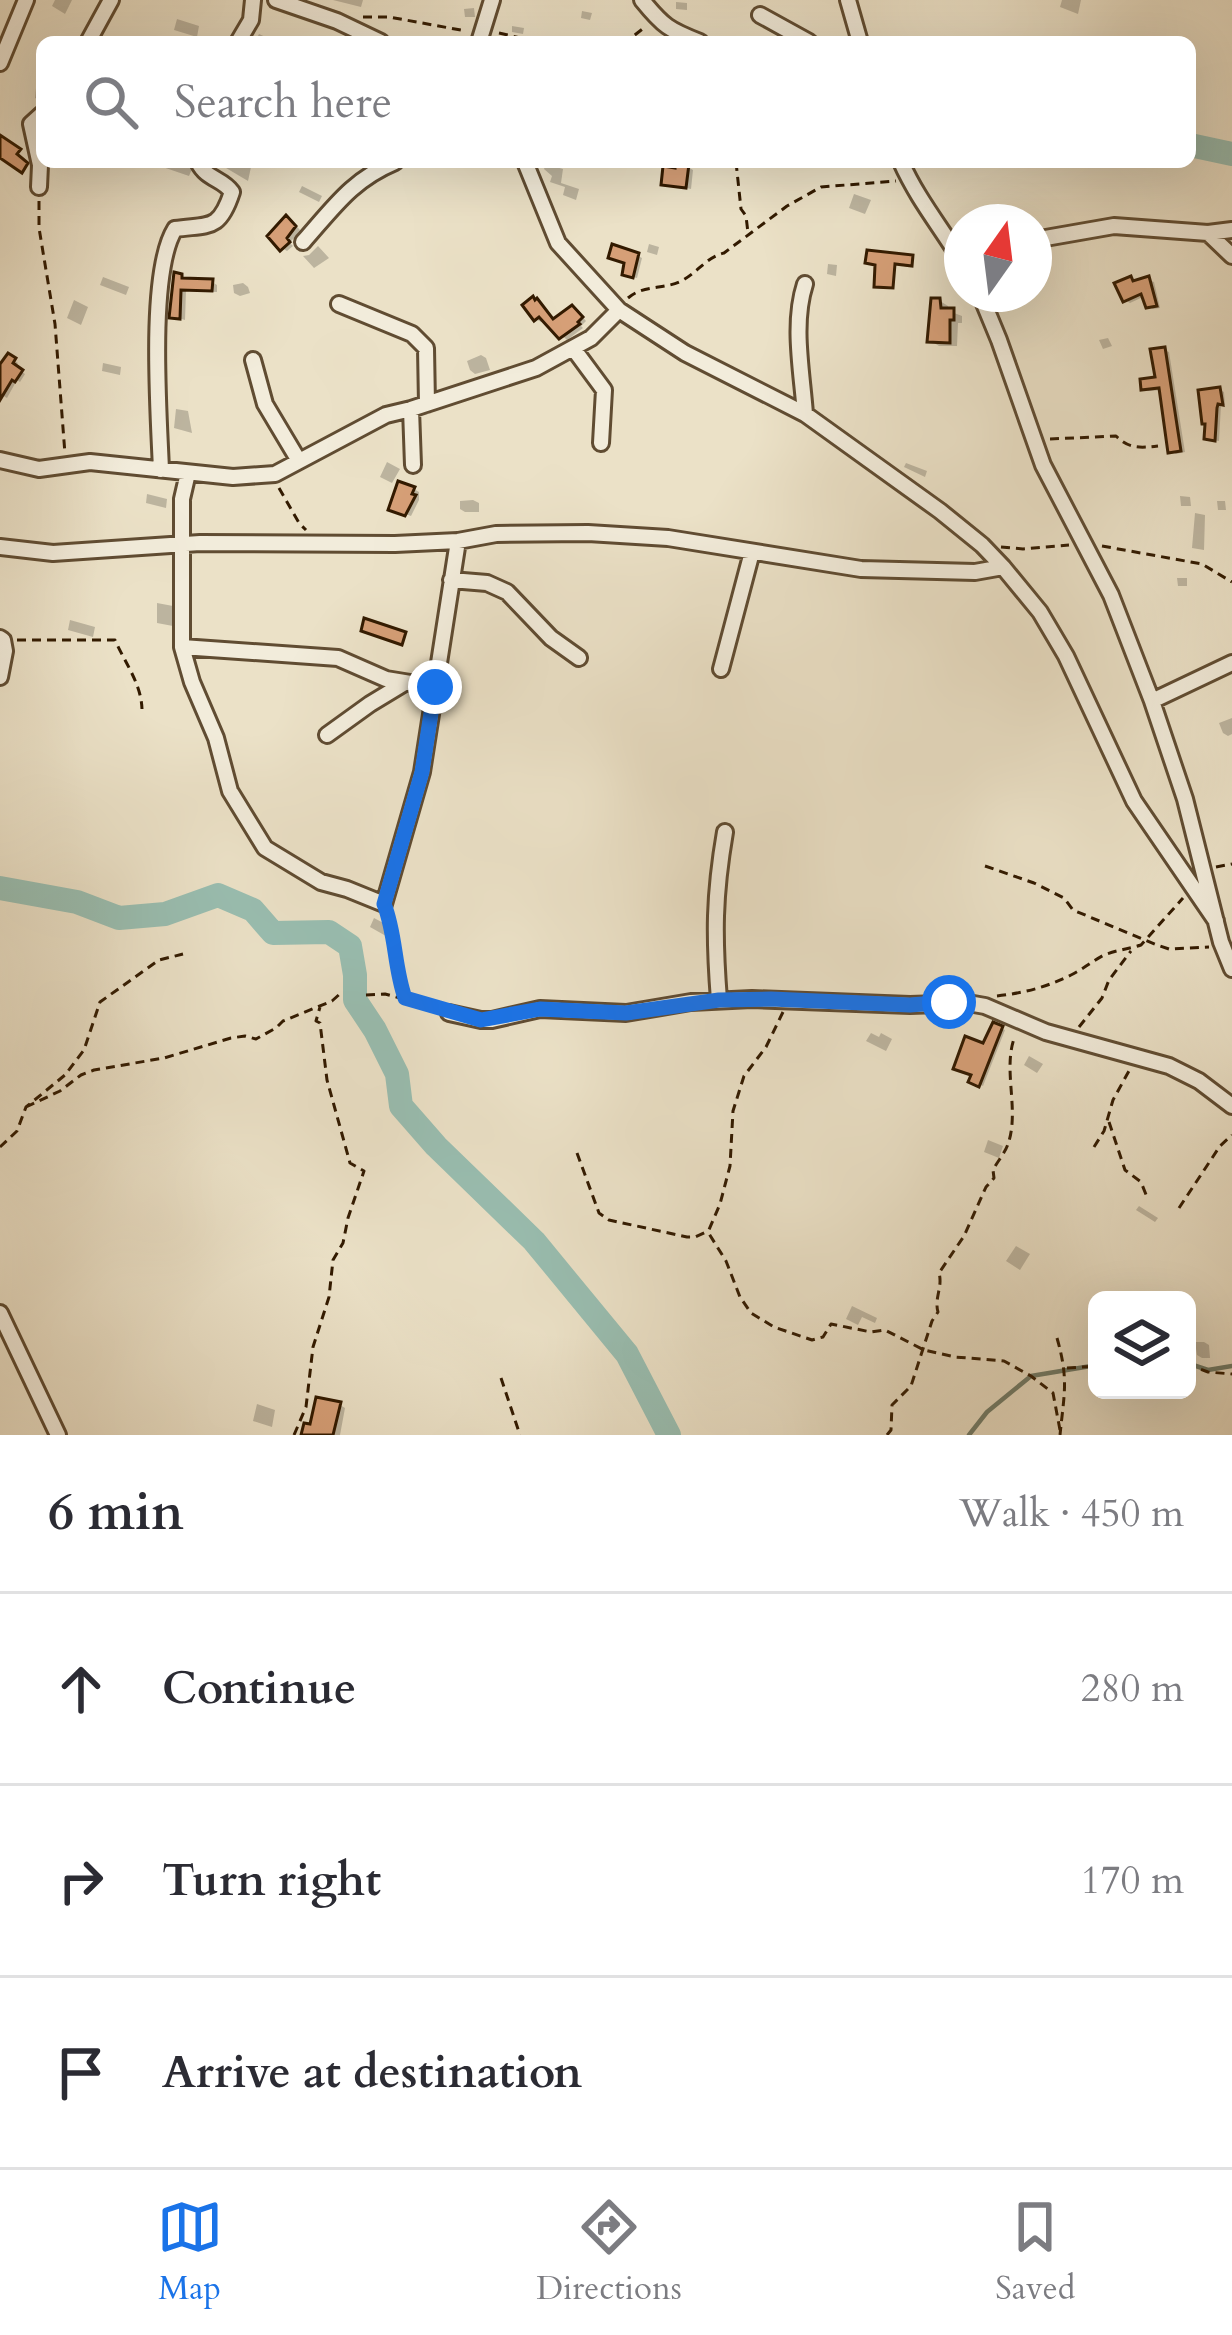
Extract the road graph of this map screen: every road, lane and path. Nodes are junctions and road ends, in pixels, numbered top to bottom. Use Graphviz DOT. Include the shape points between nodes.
graph roads {
  1 [pos="26,0"];
  2 [pos="110,0"];
  3 [pos="253,0"];
  4 [pos="276,0"];
  5 [pos="492,0"];
  6 [pos="643,0"];
  7 [pos="848,0"];
  8 [pos="760,15"];
  9 [pos="656,19"];
  10 [pos="338,21"];
  11 [pos="91,36"];
  12 [pos="242,36"];
  13 [pos="368,36"];
  14 [pos="481,36"];
  15 [pos="634,36"];
  16 [pos="686,36"];
  17 [pos="798,36"];
  18 [pos="858,36"];
  19 [pos="0,63"];
  20 [pos="36,119"];
  21 [pos="36,147"];
  22 [pos="40,168"];
  23 [pos="201,168"];
  24 [pos="377,168"];
  25 [pos="527,168"];
  26 [pos="737,168"];
  27 [pos="904,168"];
  28 [pos="910,181"];
  29 [pos="39,187"];
  30 [pos="940,228"];
  31 [pos="944,228"];
  32 [pos="1232,230"];
  33 [pos="1208,233"];
  34 [pos="944,234"];
  35 [pos="748,235"];
  36 [pos="1052,237"];
  37 [pos="303,242"];
  38 [pos="1232,256"];
  39 [pos="805,284"];
  40 [pos="339,304"];
  41 [pos="620,310"];
  42 [pos="988,312"];
  43 [pos="573,348"];
  44 [pos="253,360"];
  45 [pos="427,404"];
  46 [pos="411,410"];
  47 [pos="805,414"];
  48 [pos="1031,435"];
  49 [pos="601,443"];
  50 [pos="1158,446"];
  51 [pos="0,460"];
  52 [pos="299,461"];
  53 [pos="413,464"];
  54 [pos="66,465"];
  55 [pos="161,470"];
  56 [pos="188,472"];
  57 [pos="275,475"];
  58 [pos="458,541"];
  59 [pos="1082,542"];
  60 [pos="182,545"];
  61 [pos="323,545"];
  62 [pos="982,545"];
  63 [pos="0,547"];
  64 [pos="752,552"];
  65 [pos="1003,568"];
  66 [pos="451,580"];
  67 [pos="1232,582"];
  68 [pos="2,639"];
  69 [pos="182,647"];
  70 [pos="579,658"];
  71 [pos="1232,663"];
  72 [pos="721,669"];
  73 [pos="0,676"];
  74 [pos="403,684"];
  75 [pos="435,687"];
  76 [pos="1152,701"];
  77 [pos="142,709"];
  78 [pos="327,735"];
  79 [pos="725,832"];
  80 [pos="1231,862"];
  81 [pos="985,866"];
  82 [pos="1204,870"];
  83 [pos="1193,890"];
  84 [pos="384,904"];
  85 [pos="1216,921"];
  86 [pos="1147,940"];
  87 [pos="1221,942"];
  88 [pos="1133,948"];
  89 [pos="183,954"];
  90 [pos="1232,969"];
  91 [pos="342,992"];
  92 [pos="366,994"];
  93 [pos="405,998"];
  94 [pos="719,1000"];
  95 [pos="790,1000"];
  96 [pos="320,1006"];
  97 [pos="985,1006"];
  98 [pos="449,1012"];
  99 [pos="1022,1021"];
  100 [pos="1075,1040"];
  101 [pos="1136,1057"];
  102 [pos="1232,1106"];
  103 [pos="26,1107"];
  104 [pos="1108,1120"];
  105 [pos="1232,1135"];
  106 [pos="0,1147"];
  107 [pos="1094,1147"];
  108 [pos="577,1154"];
  109 [pos="1147,1197"];
  110 [pos="1179,1208"];
  111 [pos="708,1232"];
  112 [pos="0,1313"];
  113 [pos="1057,1338"];
  114 [pos="924,1350"];
  115 [pos="1088,1367"];
  116 [pos="1196,1367"];
  117 [pos="1065,1368"];
  118 [pos="1232,1374"];
  119 [pos="501,1378"];
  120 [pos="1060,1432"];
  121 [pos="58,1435"];
  122 [pos="294,1435"];
  123 [pos="520,1435"];
  124 [pos="887,1435"];
  1 -- 19 [label="street"];
  2 -- 11 [label="street"];
  3 -- 12 [label="street"];
  4 -- 10 [label="street"];
  5 -- 14 [label="street"];
  6 -- 9 [label="street"];
  7 -- 18 [label="street"];
  8 -- 17 [label="street"];
  9 -- 15 [label="path"];
  9 -- 16 [label="street"];
  10 -- 13 [label="street"];
  10 -- 14 [label="path" via="370,16"];
  20 -- 21 [label="street"];
  22 -- 29 [label="street"];
  23 -- 55 [label="street" via="232,192 206,228 175,229 164,256"];
  24 -- 37 [label="street"];
  25 -- 41 [label="street" via="557,243"];
  26 -- 35 [label="path"];
  27 -- 28 [label="street"];
  28 -- 30 [label="street"];
  28 -- 35 [label="path" via="820,187"];
  29 -- 54 [label="path"];
  30 -- 31 [label="street"];
  30 -- 34 [label="street"];
  32 -- 33 [label="street"];
  33 -- 36 [label="street" via="1114,226"];
  33 -- 38 [label="street"];
  35 -- 41 [label="path" via="680,283 636,291"];
  39 -- 47 [label="street"];
  40 -- 45 [label="street" via="421,341"];
  41 -- 43 [label="street"];
  41 -- 47 [label="street"];
  42 -- 48 [label="street"];
  43 -- 45 [label="street"];
  43 -- 49 [label="street" via="604,390"];
  44 -- 52 [label="street" via="265,404"];
  45 -- 46 [label="street"];
  46 -- 52 [label="street"];
  46 -- 53 [label="street"];
  47 -- 62 [label="street"];
  48 -- 50 [label="path" via="1116,436 1125,445"];
  48 -- 59 [label="street"];
  51 -- 54 [label="street" via="39,469"];
  52 -- 57 [label="street"];
  54 -- 55 [label="street"];
  55 -- 56 [label="street"];
  56 -- 57 [label="street"];
  56 -- 60 [label="street"];
  57 -- 61 [label="path" via="298,523"];
  58 -- 61 [label="street"];
  58 -- 64 [label="street" via="588,533"];
  58 -- 66 [label="street"];
  59 -- 62 [label="path"];
  59 -- 67 [label="path" via="1202,564"];
  59 -- 76 [label="street"];
  60 -- 61 [label="street"];
  60 -- 63 [label="street" via="53,554"];
  60 -- 69 [label="street"];
  62 -- 65 [label="street"];
  64 -- 65 [label="street" via="861,569"];
  64 -- 72 [label="street"];
  65 -- 83 [label="street" via="1040,612 1133,801"];
  66 -- 70 [label="street" via="507,592"];
  66 -- 75 [label="street"];
  68 -- 73 [label="street"];
  68 -- 77 [label="path" via="115,640"];
  69 -- 74 [label="street" via="338,658"];
  69 -- 84 [label="street" via="230,791 265,848 321,882"];
  71 -- 76 [label="street"];
  74 -- 75 [label="street"];
  74 -- 78 [label="street"];
  75 -- 84 [label="street" via="422,772"];
  76 -- 82 [label="street"];
  79 -- 94 [label="street" via="714,934"];
  80 -- 82 [label="path"];
  81 -- 86 [label="path"];
  82 -- 85 [label="street"];
  83 -- 85 [label="street"];
  83 -- 86 [label="path"];
  84 -- 93 [label="path"];
  85 -- 87 [label="street"];
  86 -- 87 [label="path" via="1169,949"];
  86 -- 88 [label="path"];
  87 -- 90 [label="street"];
  88 -- 97 [label="path"];
  88 -- 100 [label="path"];
  89 -- 103 [label="path" via="159,960 100,1002 77,1060"];
  91 -- 96 [label="path"];
  92 -- 93 [label="path"];
  93 -- 98 [label="path"];
  94 -- 95 [label="street"];
  94 -- 98 [label="street" via="626,1013 540,1009 492,1020"];
  95 -- 97 [label="street"];
  95 -- 111 [label="path" via="744,1076 730,1166"];
  96 -- 103 [label="path" via="256,1039 94,1070"];
  96 -- 122 [label="path" via="327,1080 350,1163 364,1171 333,1260 307,1407"];
  97 -- 99 [label="street"];
  99 -- 100 [label="street"];
  99 -- 114 [label="path" via="1010,1049 1008,1143 939,1273 938,1312"];
  100 -- 101 [label="street"];
  101 -- 102 [label="street" via="1199,1081"];
  101 -- 104 [label="path"];
  103 -- 106 [label="path"];
  104 -- 107 [label="path"];
  104 -- 109 [label="path" via="1125,1170"];
  105 -- 110 [label="path"];
  108 -- 111 [label="path" via="598,1213 609,1220 695,1238"];
  111 -- 114 [label="path" via="751,1313 812,1340 831,1324 885,1330"];
  112 -- 121 [label="street"];
  113 -- 117 [label="path"];
  114 -- 120 [label="path" via="1004,1361 1031,1376 1053,1393"];
  114 -- 124 [label="path" via="911,1386 892,1405"];
  115 -- 117 [label="path"];
  116 -- 118 [label="path"];
  117 -- 120 [label="path"];
  119 -- 123 [label="path"];
}
